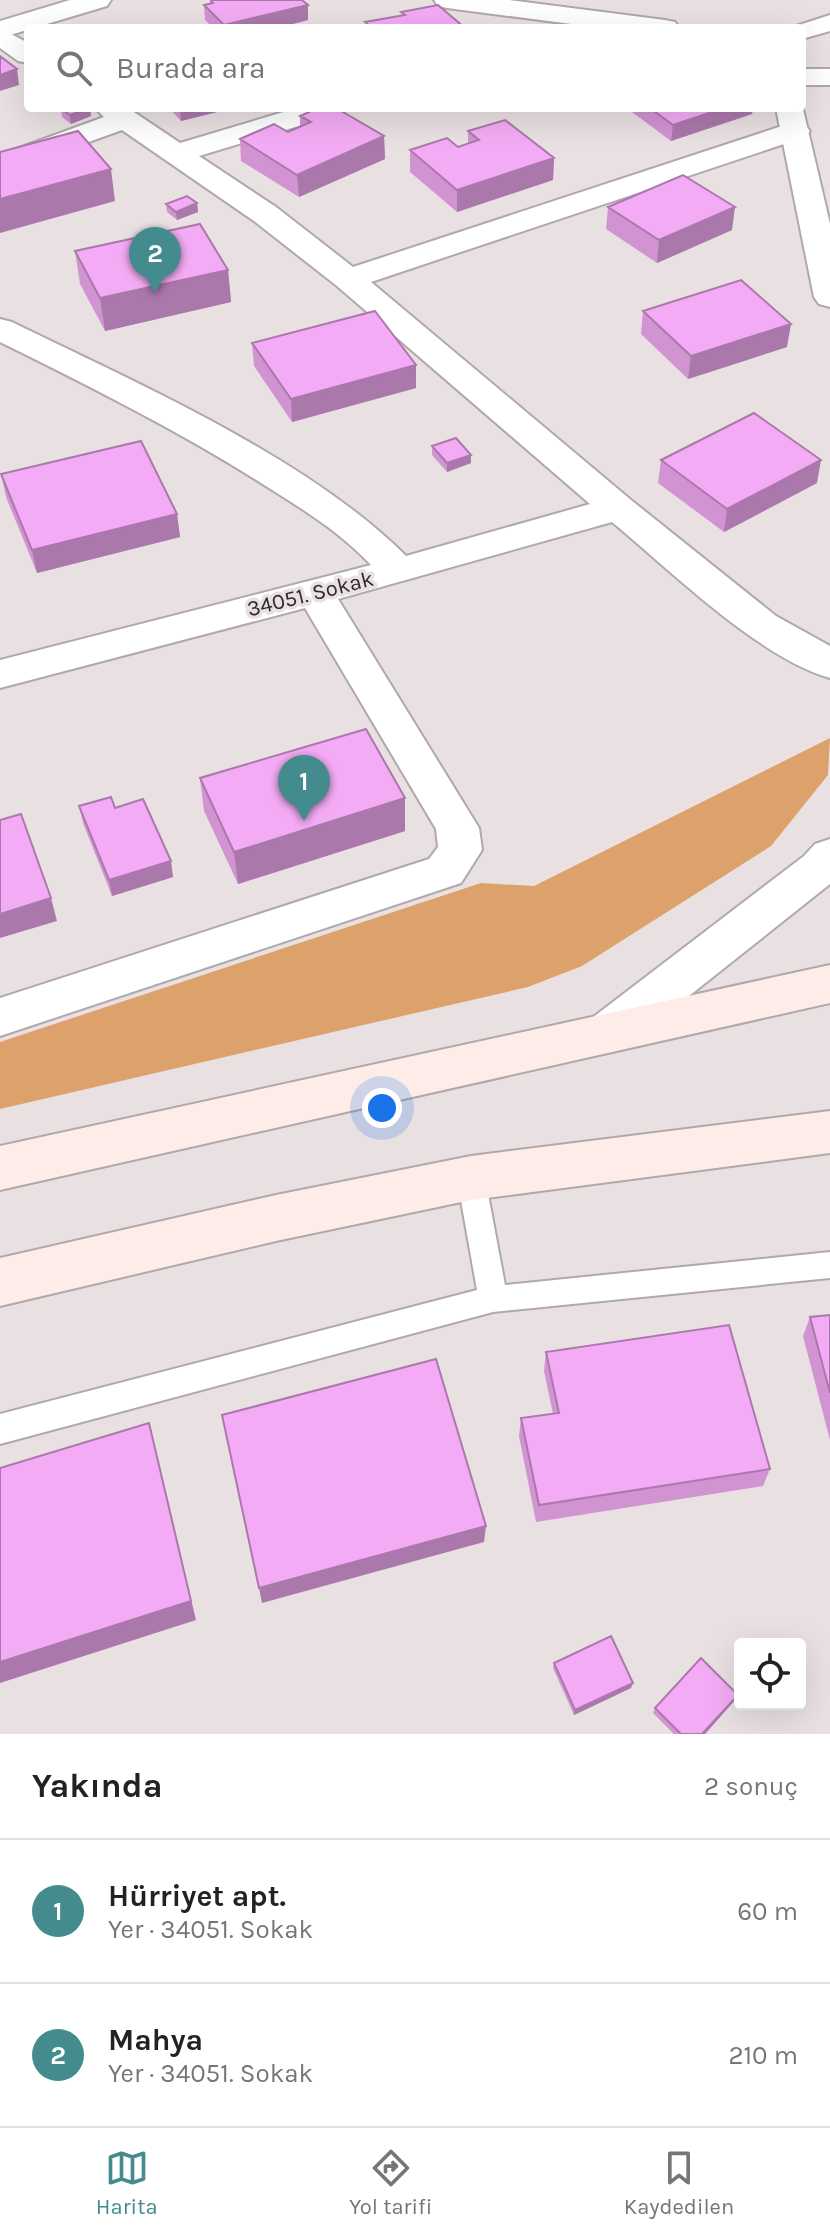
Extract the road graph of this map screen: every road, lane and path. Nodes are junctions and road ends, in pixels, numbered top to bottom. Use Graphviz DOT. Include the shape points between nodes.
graph roads {
  1 [pos="98,0"];
  2 [pos="447,0"];
  3 [pos="830,23"];
  4 [pos="597,24"];
  5 [pos="0,30"];
  6 [pos="806,31"];
  7 [pos="806,33"];
  8 [pos="0,36"];
  9 [pos="830,37"];
  10 [pos="24,52"];
  11 [pos="806,77"];
  12 [pos="830,77"];
  13 [pos="315,112"];
  14 [pos="117,114"];
  15 [pos="792,119"];
  16 [pos="178,153"];
  17 [pos="0,165"];
  18 [pos="348,279"];
  19 [pos="830,297"];
  20 [pos="0,329"];
  21 [pos="618,508"];
  22 [pos="399,571"];
  23 [pos="314,591"];
  24 [pos="830,664"];
  25 [pos="0,674"];
  26 [pos="830,856"];
  27 [pos="830,984"];
  28 [pos="0,1017"];
  29 [pos="609,1032"];
  30 [pos="830,1132"];
  31 [pos="0,1168"];
  32 [pos="471,1178"];
  33 [pos="830,1265"];
  34 [pos="0,1282"];
  35 [pos="493,1299"];
  36 [pos="0,1429"];
  1 -- 5 [label="street"];
  2 -- 4 [label="street"];
  3 -- 6 [label="street"];
  7 -- 9 [label="street"];
  8 -- 10 [label="street"];
  11 -- 12 [label="street"];
  13 -- 16 [label="street"];
  14 -- 16 [label="street"];
  14 -- 17 [label="street"];
  15 -- 18 [label="street"];
  15 -- 19 [label="street"];
  16 -- 18 [label="street"];
  18 -- 21 [label="street"];
  20 -- 22 [label="street" via="151,403 262,469 352,526"];
  21 -- 22 [label="street, 34051. Sokak"];
  21 -- 24 [label="street" via="762,625"];
  22 -- 23 [label="street, 34051. Sokak"];
  23 -- 25 [label="street, 34051. Sokak"];
  23 -- 28 [label="street" via="457,828 460,850 453,861 445,871"];
  26 -- 29 [label="street"];
  27 -- 29 [label="main road"];
  29 -- 31 [label="main road"];
  30 -- 32 [label="main road"];
  32 -- 34 [label="main road"];
  32 -- 35 [label="lane"];
  33 -- 35 [label="lane"];
  35 -- 36 [label="lane"];
}
